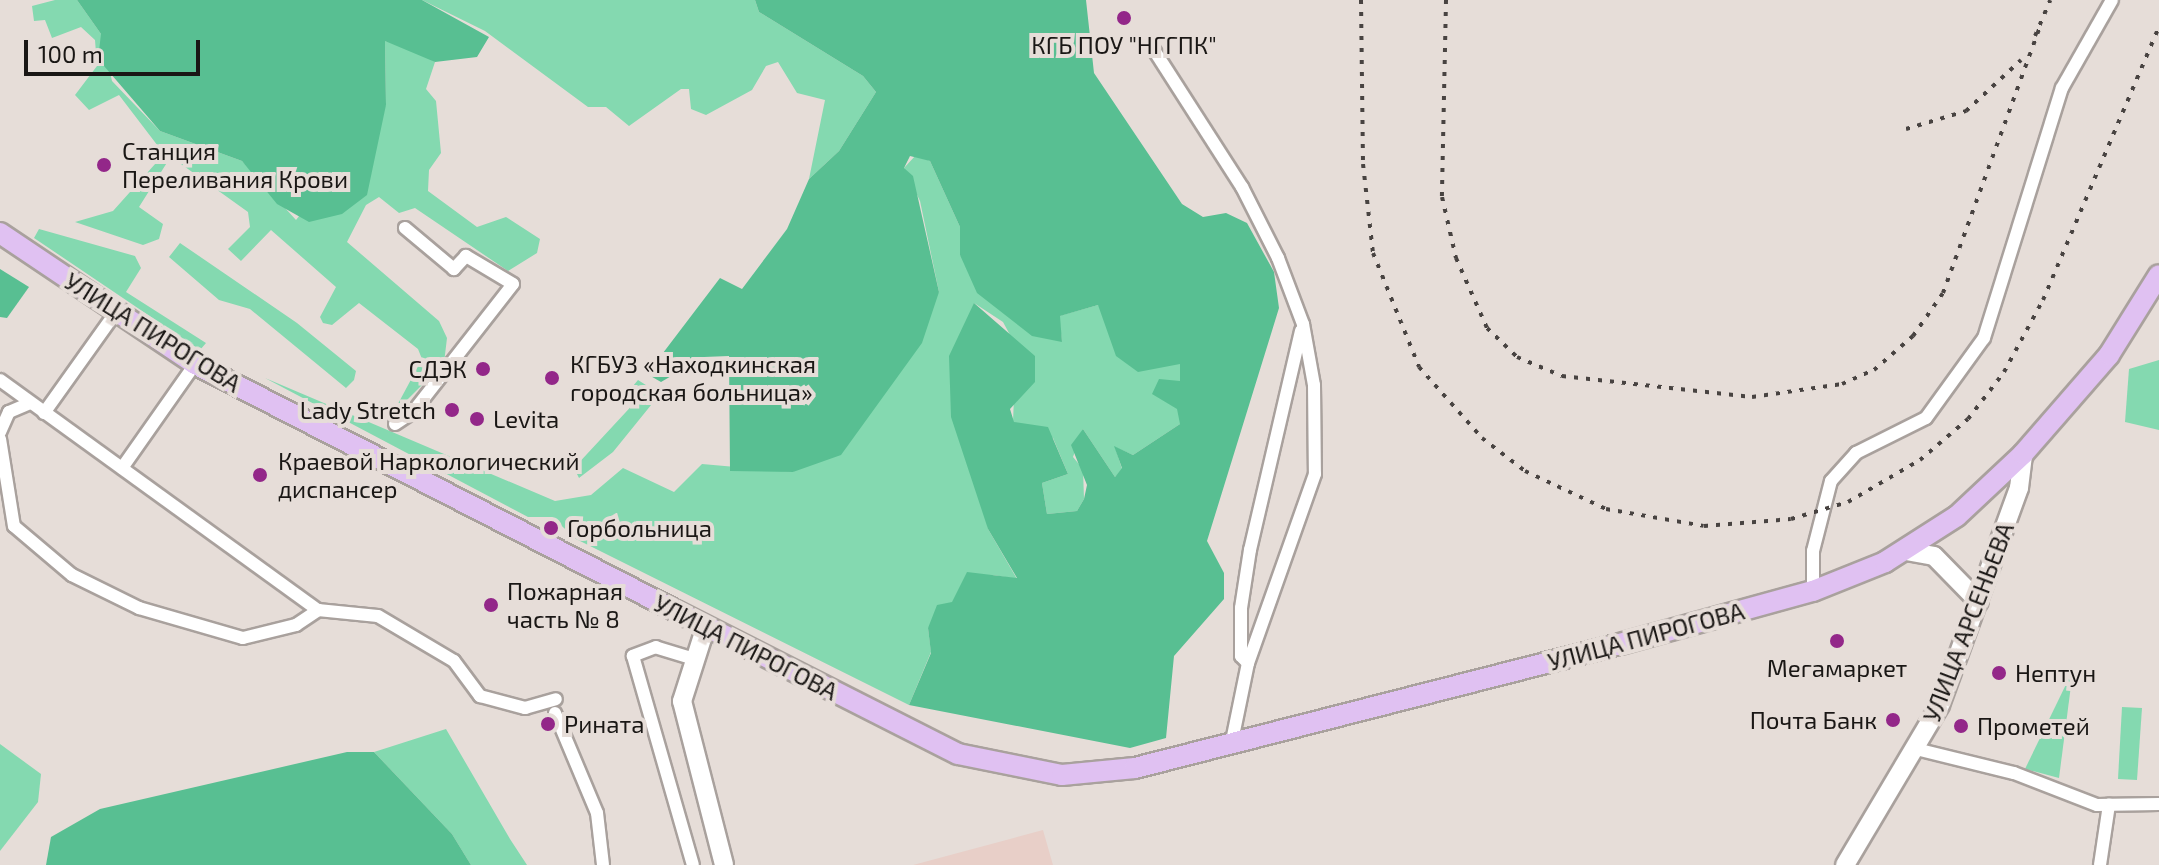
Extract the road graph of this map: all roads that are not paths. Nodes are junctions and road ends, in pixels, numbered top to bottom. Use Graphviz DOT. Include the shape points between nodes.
graph roads {
  1 [pos="2112,0"];
  2 [pos="1154,50"];
  3 [pos="405,228"];
  4 [pos="0,233"];
  5 [pos="2159,275"];
  6 [pos="116,312"];
  7 [pos="1303,324"];
  8 [pos="195,364"];
  9 [pos="0,380"];
  10 [pos="30,403"];
  11 [pos="44,413"];
  12 [pos="395,424"];
  13 [pos="0,432"];
  14 [pos="0,439"];
  15 [pos="2023,454"];
  16 [pos="122,468"];
  17 [pos="1906,551"];
  18 [pos="1813,591"];
  19 [pos="1979,602"];
  20 [pos="318,610"];
  21 [pos="706,626"];
  22 [pos="691,658"];
  23 [pos="1248,663"];
  24 [pos="556,699"];
  25 [pos="555,713"];
  26 [pos="1232,741"];
  27 [pos="1916,749"];
  28 [pos="2159,804"];
  29 [pos="2109,805"];
  30 [pos="603,865"];
  31 [pos="693,865"];
  32 [pos="724,865"];
  33 [pos="1845,865"];
  34 [pos="2100,865"];
  1 -- 18 [label="street" via="2062,88 1984,338 1935,410 1856,453 1831,481 1813,551"];
  2 -- 7 [label="street" via="1242,187"];
  3 -- 12 [label="street" via="454,269 466,256 513,284 413,412"];
  4 -- 6 [label="main road, УЛИЦА ПИРОГОВА"];
  5 -- 15 [label="main road, УЛИЦА ПИРОГОВА" via="2109,355"];
  6 -- 8 [label="main road, УЛИЦА ПИРОГОВА"];
  6 -- 11 [label="street"];
  7 -- 23 [label="street" via="1250,550 1241,608 1241,656"];
  7 -- 23 [label="street" via="1314,385 1315,474"];
  8 -- 16 [label="street"];
  8 -- 21 [label="main road, УЛИЦА ПИРОГОВА"];
  9 -- 10 [label="street"];
  10 -- 11 [label="street"];
  10 -- 13 [label="street" via="9,412"];
  11 -- 16 [label="street"];
  14 -- 20 [label="street" via="14,526 72,575 139,608 243,638 296,625"];
  15 -- 17 [label="main road, УЛИЦА ПИРОГОВА"];
  15 -- 19 [label="main road, УЛИЦА АРСЕНЬЕВА"];
  16 -- 20 [label="street"];
  17 -- 18 [label="main road, УЛИЦА ПИРОГОВА"];
  17 -- 19 [label="main road" via="1934,556"];
  18 -- 26 [label="main road, УЛИЦА ПИРОГОВА"];
  19 -- 27 [label="main road, УЛИЦА АРСЕНЬЕВА"];
  20 -- 24 [label="street" via="378,616 454,661 480,696 525,708"];
  21 -- 22 [label="main road"];
  21 -- 26 [label="main road, УЛИЦА ПИРОГОВА" via="958,754 1009,769 1098,773"];
  22 -- 31 [label="street" via="656,647 633,656"];
  22 -- 32 [label="main road" via="682,711"];
  23 -- 26 [label="street"];
  25 -- 30 [label="street" via="597,813"];
  27 -- 29 [label="street"];
  27 -- 33 [label="main road, УЛИЦА АРСЕНЬЕВА"];
  28 -- 29 [label="street"];
  29 -- 34 [label="street"];
}
